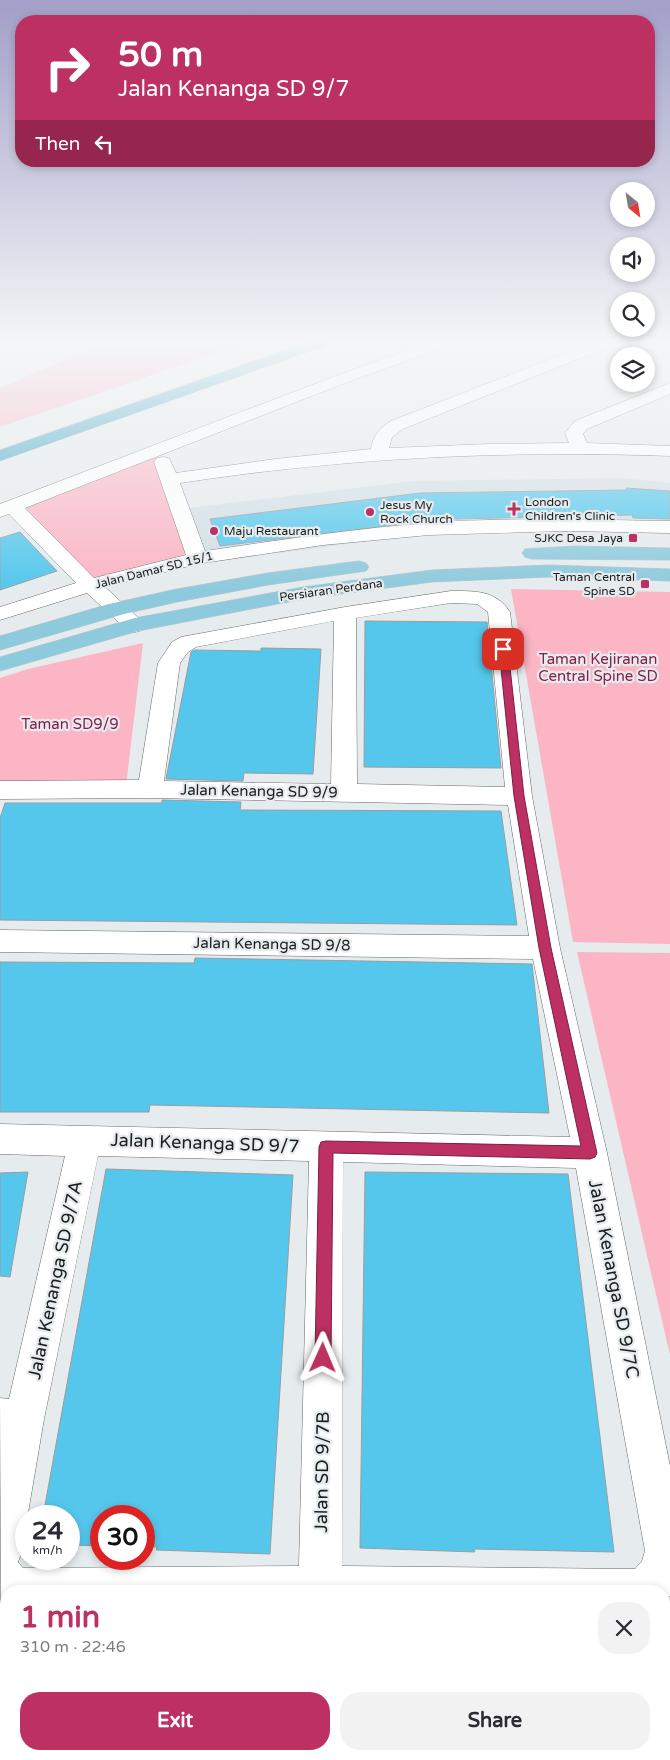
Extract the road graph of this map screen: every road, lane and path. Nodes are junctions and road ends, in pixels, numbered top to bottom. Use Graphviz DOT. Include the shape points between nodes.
graph roads {
  1 [pos="87,425"];
  2 [pos="223,425"];
  3 [pos="399,425"];
  4 [pos="583,425"];
  5 [pos="578,447"];
  6 [pos="159,450"];
  7 [pos="670,451"];
  8 [pos="380,454"];
  9 [pos="0,456"];
  10 [pos="170,479"];
  11 [pos="6,509"];
  12 [pos="670,527"];
  13 [pos="670,554"];
  14 [pos="197,558"];
  15 [pos="430,568"];
  16 [pos="670,575"];
  17 [pos="90,585"];
  18 [pos="117,609"];
  19 [pos="345,613"];
  20 [pos="0,614"];
  21 [pos="135,625"];
  22 [pos="0,643"];
  23 [pos="0,664"];
  24 [pos="150,789"];
  25 [pos="0,790"];
  26 [pos="344,793"];
  27 [pos="519,796"];
  28 [pos="0,941"];
  29 [pos="545,948"];
  30 [pos="0,1140"];
  31 [pos="85,1140"];
  32 [pos="326,1147"];
  33 [pos="590,1153"];
  34 [pos="12,1419"];
  35 [pos="0,1554"];
  36 [pos="0,1571"];
  37 [pos="9,1585"];
  38 [pos="320,1585"];
  39 [pos="648,1585"];
  1 -- 9 [label="highway"];
  2 -- 6 [label="street"];
  3 -- 8 [label="street" via="386,432 381,440"];
  4 -- 5 [label="street" via="574,433"];
  5 -- 7 [label="street"];
  5 -- 8 [label="street"];
  6 -- 10 [label="street"];
  6 -- 11 [label="street"];
  8 -- 10 [label="street" via="254,466"];
  10 -- 14 [label="street"];
  11 -- 17 [label="street"];
  12 -- 14 [label="street, Jalan Damar SD 15/1" via="566,525 429,529 323,539"];
  13 -- 15 [label="main road, Persiaran Perdana" via="547,552"];
  14 -- 17 [label="street, Jalan Damar SD 15/1"];
  15 -- 16 [label="main road, Persiaran Perdana"];
  15 -- 18 [label="main road, Persiaran Perdana" via="294,574"];
  15 -- 21 [label="main road, Persiaran Perdana"];
  17 -- 18 [label="street"];
  17 -- 20 [label="street, Jalan Damar SD 15/1"];
  18 -- 21 [label="street"];
  18 -- 22 [label="main road, Persiaran Perdana"];
  19 -- 24 [label="street" via="200,638 180,647 169,663"];
  19 -- 26 [label="street"];
  19 -- 27 [label="street, Jalan Kenanga SD 9/7C" via="451,597 475,597 491,602 499,612"];
  21 -- 23 [label="main road, Persiaran Perdana"];
  24 -- 25 [label="street, Jalan Kenanga SD 9/9"];
  24 -- 26 [label="street, Jalan Kenanga SD 9/9"];
  26 -- 27 [label="street, Jalan Kenanga SD 9/9"];
  27 -- 29 [label="street, Jalan Kenanga SD 9/7C"];
  28 -- 29 [label="street, Jalan Kenanga SD 9/8"];
  29 -- 33 [label="street, Jalan Kenanga SD 9/7C"];
  30 -- 31 [label="street, Jalan Kenanga SD 9/7"];
  31 -- 32 [label="street, Jalan Kenanga SD 9/7"];
  31 -- 34 [label="street, Jalan Kenanga SD 9/7A"];
  32 -- 33 [label="street, Jalan Kenanga SD 9/7"];
  32 -- 38 [label="street, Jalan SD 9/7B"];
  33 -- 39 [label="street, Jalan Kenanga SD 9/7C" via="666,1551 663,1568"];
  34 -- 35 [label="street, Jalan Kenanga SD 9/7A"];
  36 -- 37 [label="street"];
}
